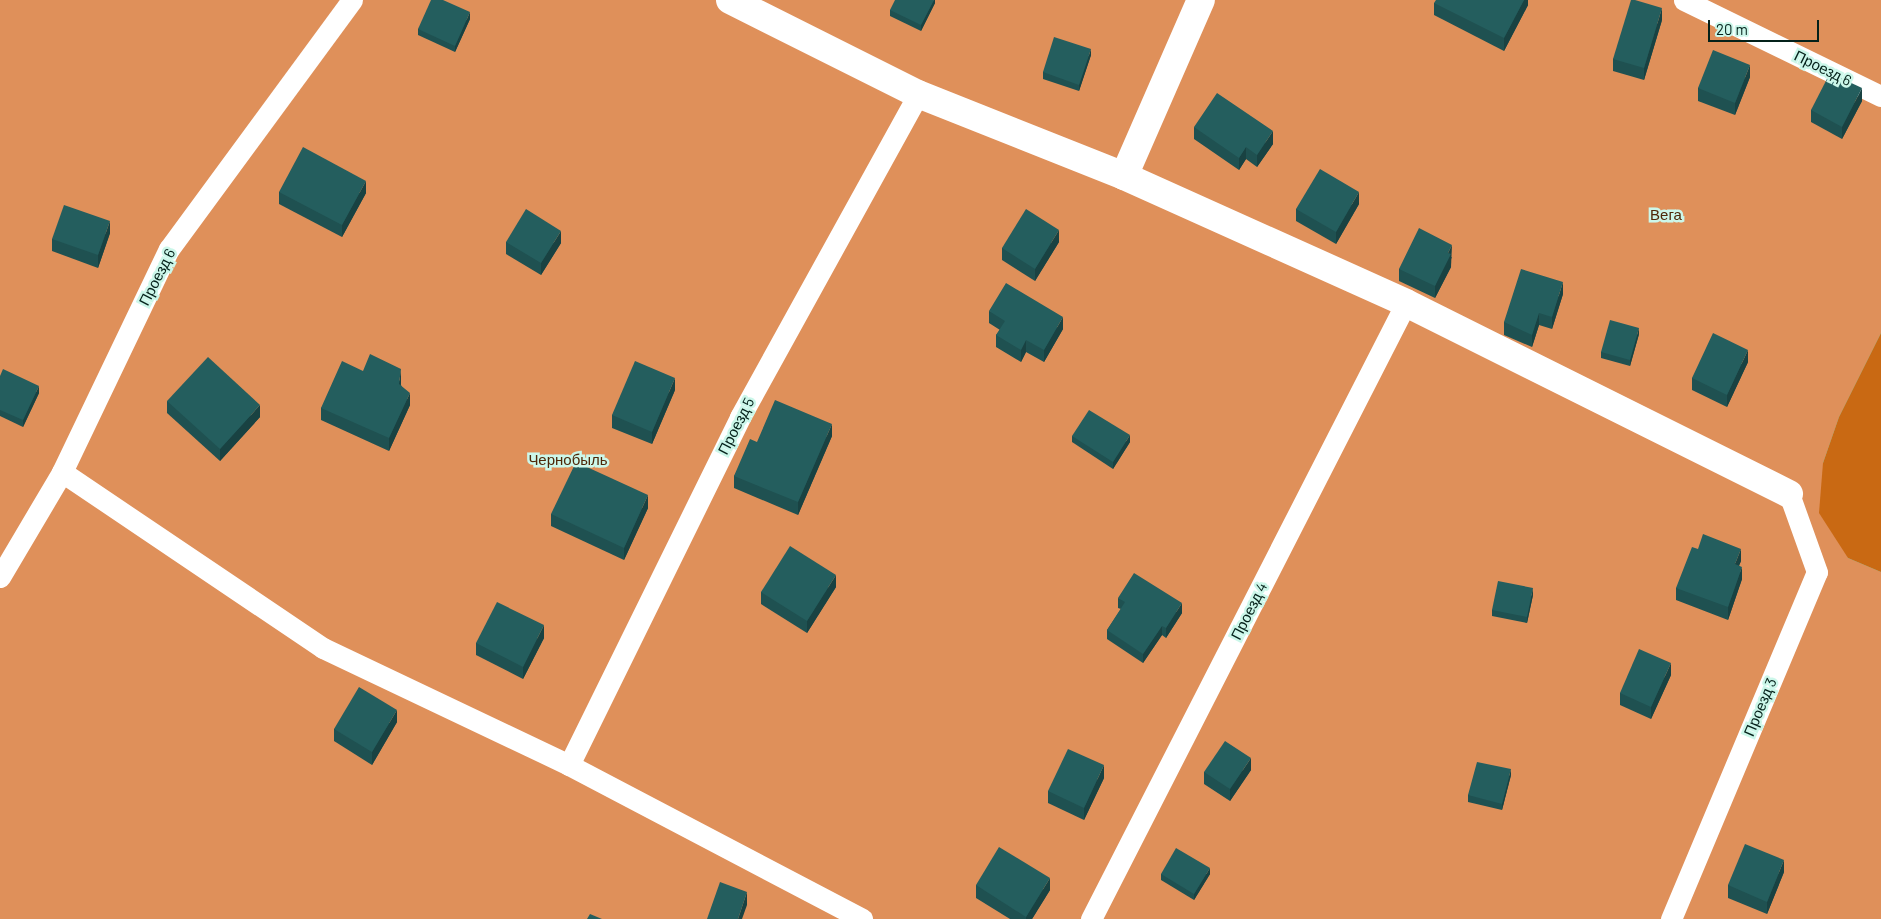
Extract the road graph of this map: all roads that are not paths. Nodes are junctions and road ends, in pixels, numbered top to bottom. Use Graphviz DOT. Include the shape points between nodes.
graph roads {
  1 [pos="352,0"];
  2 [pos="730,0"];
  3 [pos="1201,0"];
  4 [pos="1684,0"];
  5 [pos="918,94"];
  6 [pos="1881,96"];
  7 [pos="1124,176"];
  8 [pos="1406,303"];
  9 [pos="62,472"];
  10 [pos="1789,494"];
  11 [pos="0,577"];
  12 [pos="569,766"];
  13 [pos="862,919"];
  14 [pos="1091,919"];
  15 [pos="1670,919"];
  1 -- 9 [label="lane, Проезд 6" via="169,249"];
  2 -- 5 [label="street"];
  3 -- 7 [label="street"];
  4 -- 6 [label="lane, Проезд 6"];
  5 -- 7 [label="street"];
  5 -- 12 [label="lane, Проезд 5" via="740,417"];
  7 -- 8 [label="street"];
  8 -- 10 [label="street"];
  8 -- 14 [label="lane, Проезд 4"];
  9 -- 11 [label="lane, Проезд 6"];
  9 -- 12 [label="lane" via="323,648"];
  10 -- 15 [label="lane, Проезд 3" via="1817,572"];
  12 -- 13 [label="lane"];
}
